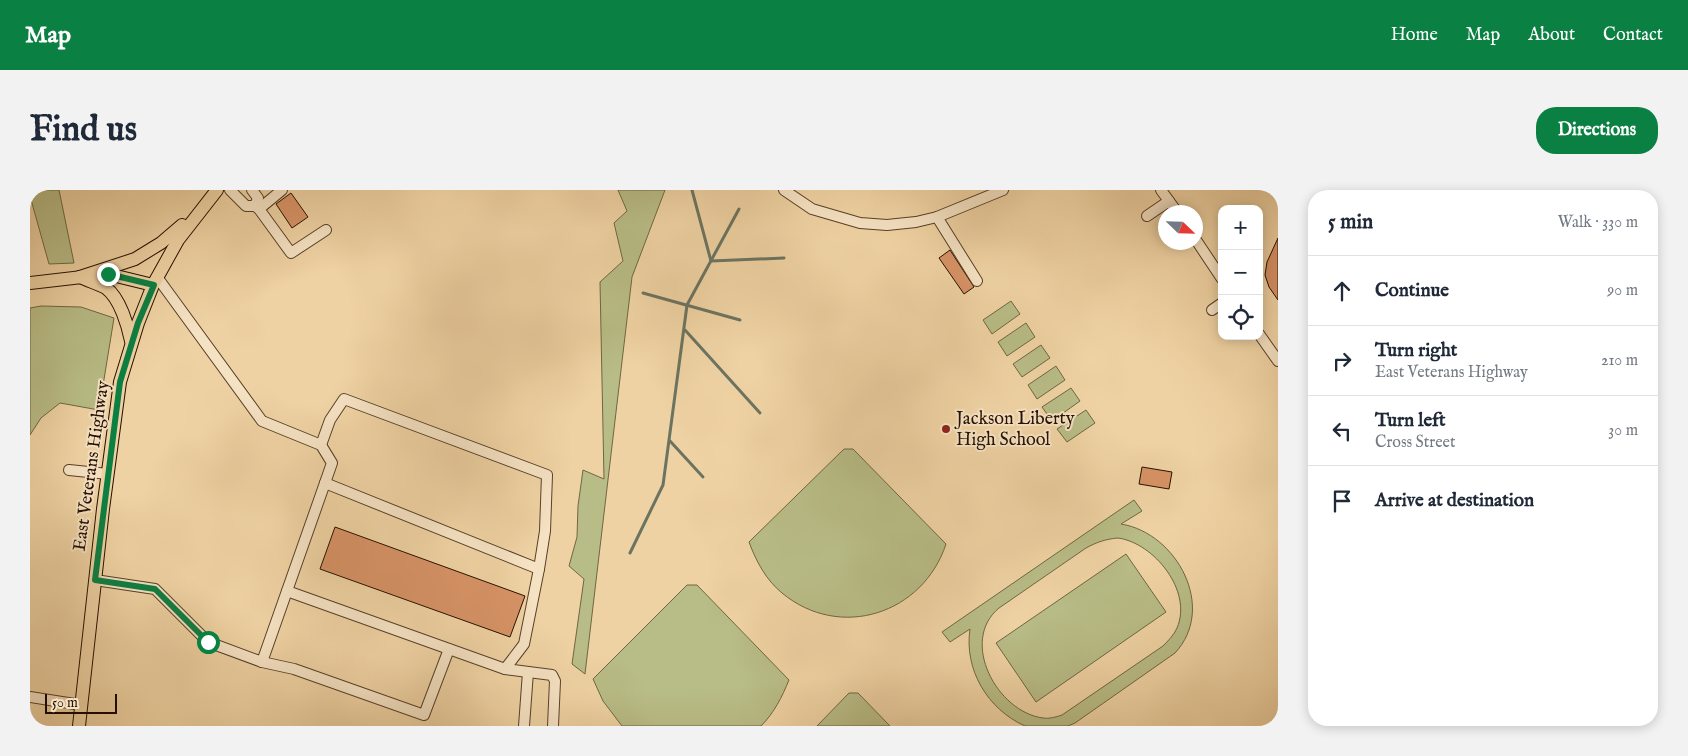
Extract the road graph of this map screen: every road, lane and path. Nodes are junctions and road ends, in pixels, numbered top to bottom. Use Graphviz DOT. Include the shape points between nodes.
graph roads {
  1 [pos="217,190"];
  2 [pos="230,190"];
  3 [pos="252,190"];
  4 [pos="282,190"];
  5 [pos="784,190"];
  6 [pos="1003,190"];
  7 [pos="1161,190"];
  8 [pos="1169,201"];
  9 [pos="205,205"];
  10 [pos="1172,205"];
  11 [pos="257,208"];
  12 [pos="1147,216"];
  13 [pos="937,217"];
  14 [pos="326,230"];
  15 [pos="1203,250"];
  16 [pos="1218,273"];
  17 [pos="80,277"];
  18 [pos="156,281"];
  19 [pos="977,281"];
  20 [pos="30,283"];
  21 [pos="1218,306"];
  22 [pos="1212,310"];
  23 [pos="1263,340"];
  24 [pos="131,344"];
  25 [pos="1278,361"];
  26 [pos="321,445"];
  27 [pos="69,470"];
  28 [pos="108,474"];
  29 [pos="325,483"];
  30 [pos="539,569"];
  31 [pos="95,580"];
  32 [pos="287,591"];
  33 [pos="449,649"];
  34 [pos="262,662"];
  35 [pos="505,669"];
  36 [pos="528,672"];
  37 [pos="30,697"];
  38 [pos="81,705"];
  39 [pos="79,726"];
  40 [pos="524,726"];
  41 [pos="553,726"];
  1 -- 9 [label="main road, East Veterans Highway"];
  2 -- 11 [label="lane" via="246,206"];
  3 -- 11 [label="lane" via="258,198"];
  4 -- 11 [label="lane"];
  5 -- 13 [label="lane" via="812,208 860,223 887,225"];
  6 -- 13 [label="lane"];
  7 -- 8 [label="lane"];
  8 -- 10 [label="lane"];
  8 -- 12 [label="lane"];
  9 -- 17 [label="main road" via="161,243 136,259"];
  9 -- 18 [label="main road, East Veterans Highway" via="178,240"];
  11 -- 14 [label="lane" via="291,253"];
  13 -- 19 [label="lane"];
  15 -- 16 [label="lane"];
  17 -- 18 [label="main road" via="108,274"];
  17 -- 20 [label="main road"];
  17 -- 24 [label="main road" via="107,289 120,306 128,324"];
  18 -- 24 [label="main road, East Veterans Highway"];
  18 -- 26 [label="lane" via="262,421"];
  21 -- 22 [label="lane"];
  23 -- 25 [label="lane"];
  24 -- 28 [label="main road, East Veterans Highway" via="120,382"];
  26 -- 29 [label="lane" via="332,463"];
  26 -- 30 [label="lane" via="330,420 344,399 547,476 545,531"];
  27 -- 28 [label="lane"];
  28 -- 31 [label="main road, East Veterans Highway"];
  29 -- 30 [label="lane"];
  29 -- 32 [label="lane"];
  30 -- 35 [label="lane" via="524,644"];
  31 -- 34 [label="lane" via="155,589 208,642"];
  31 -- 38 [label="main road, East Veterans Highway"];
  32 -- 33 [label="lane"];
  32 -- 34 [label="lane"];
  33 -- 34 [label="lane" via="424,715 294,669"];
  33 -- 35 [label="lane"];
  35 -- 36 [label="lane"];
  36 -- 40 [label="lane"];
  36 -- 41 [label="lane" via="552,675 555,682"];
  37 -- 38 [label="lane"];
  38 -- 39 [label="main road, East Veterans Highway"];
}
